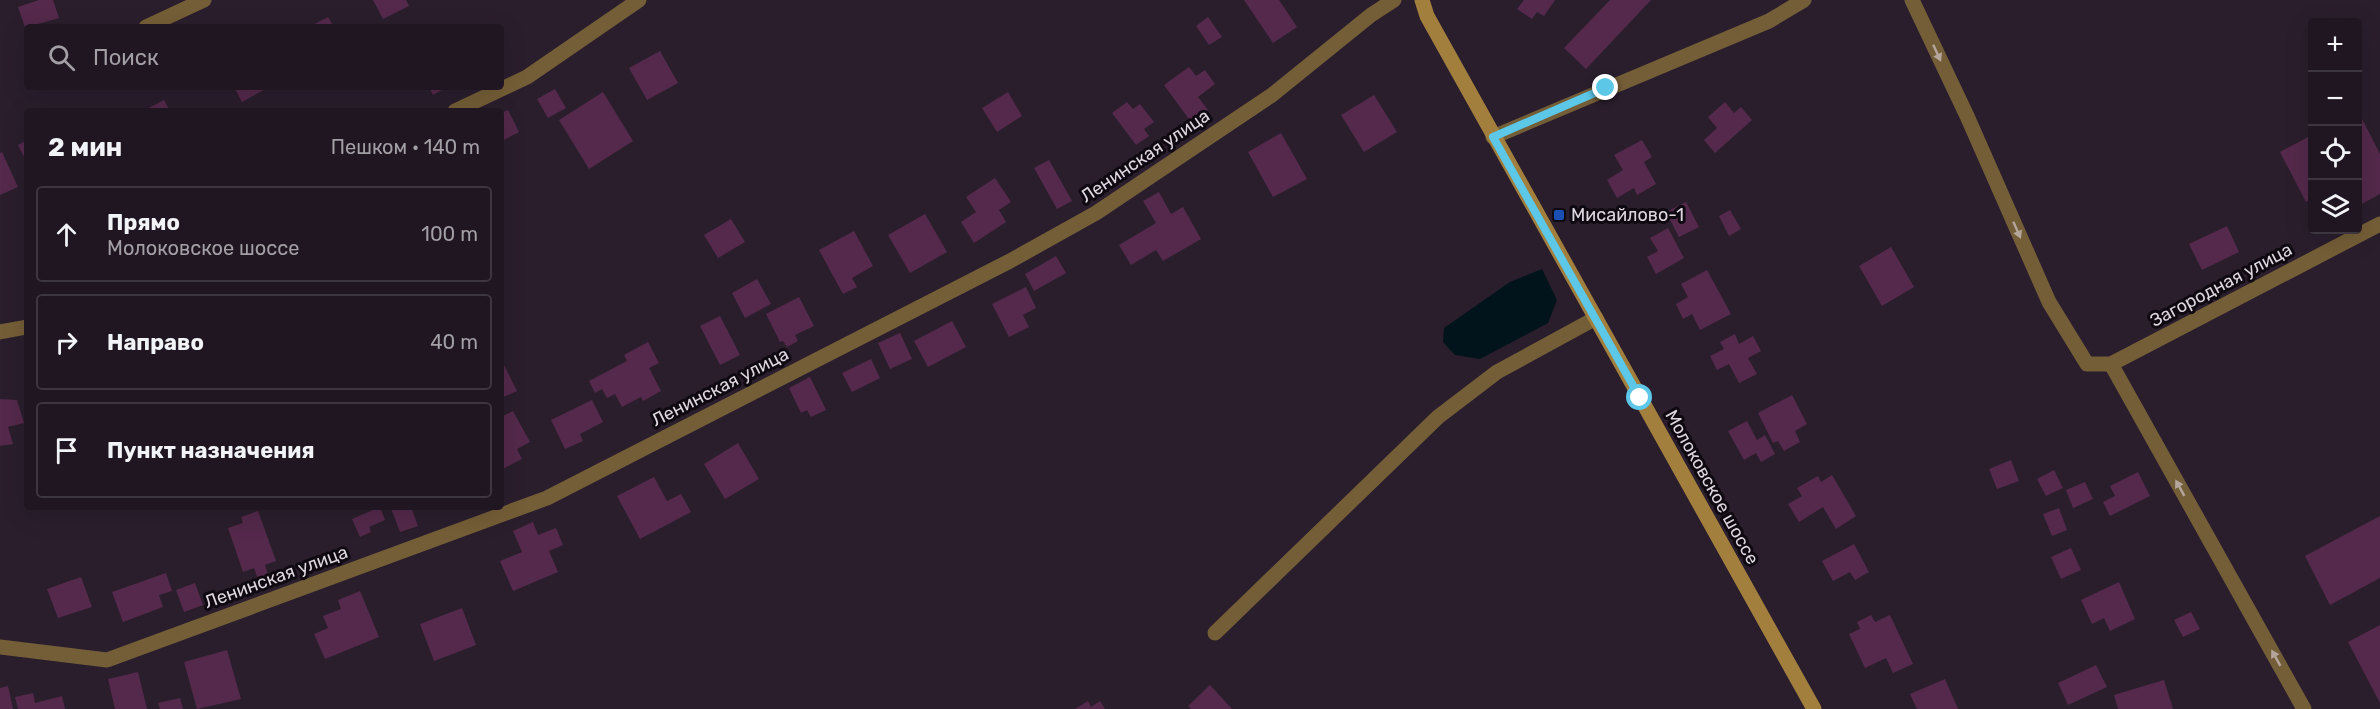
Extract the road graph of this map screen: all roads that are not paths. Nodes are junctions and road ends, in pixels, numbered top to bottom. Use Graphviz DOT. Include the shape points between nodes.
graph roads {
  1 [pos="204,0"];
  2 [pos="639,0"];
  3 [pos="1394,0"];
  4 [pos="1422,0"];
  5 [pos="1804,0"];
  6 [pos="1911,0"];
  7 [pos="152,24"];
  8 [pos="504,88"];
  9 [pos="499,90"];
  10 [pos="461,108"];
  11 [pos="1493,137"];
  12 [pos="2380,224"];
  13 [pos="1596,318"];
  14 [pos="24,328"];
  15 [pos="0,332"];
  16 [pos="2111,364"];
  17 [pos="1215,633"];
  18 [pos="0,648"];
  19 [pos="1814,709"];
  20 [pos="2304,709"];
  1 -- 7 [label="street"];
  2 -- 8 [label="street" via="527,77"];
  3 -- 18 [label="street, Ленинская улица" via="1272,95 1096,213 547,498 107,660"];
  4 -- 11 [label="main road, Молоковское шоссе"];
  5 -- 11 [label="street" via="1769,21"];
  6 -- 16 [label="street, one-way" via="2049,302 2087,364"];
  9 -- 10 [label="street"];
  11 -- 13 [label="main road, Молоковское шоссе"];
  12 -- 16 [label="street, Загородная улица"];
  13 -- 17 [label="street" via="1497,372 1438,417"];
  13 -- 19 [label="main road, Молоковское шоссе"];
  14 -- 15 [label="street"];
  20 -- 16 [label="street, one-way"];
}
